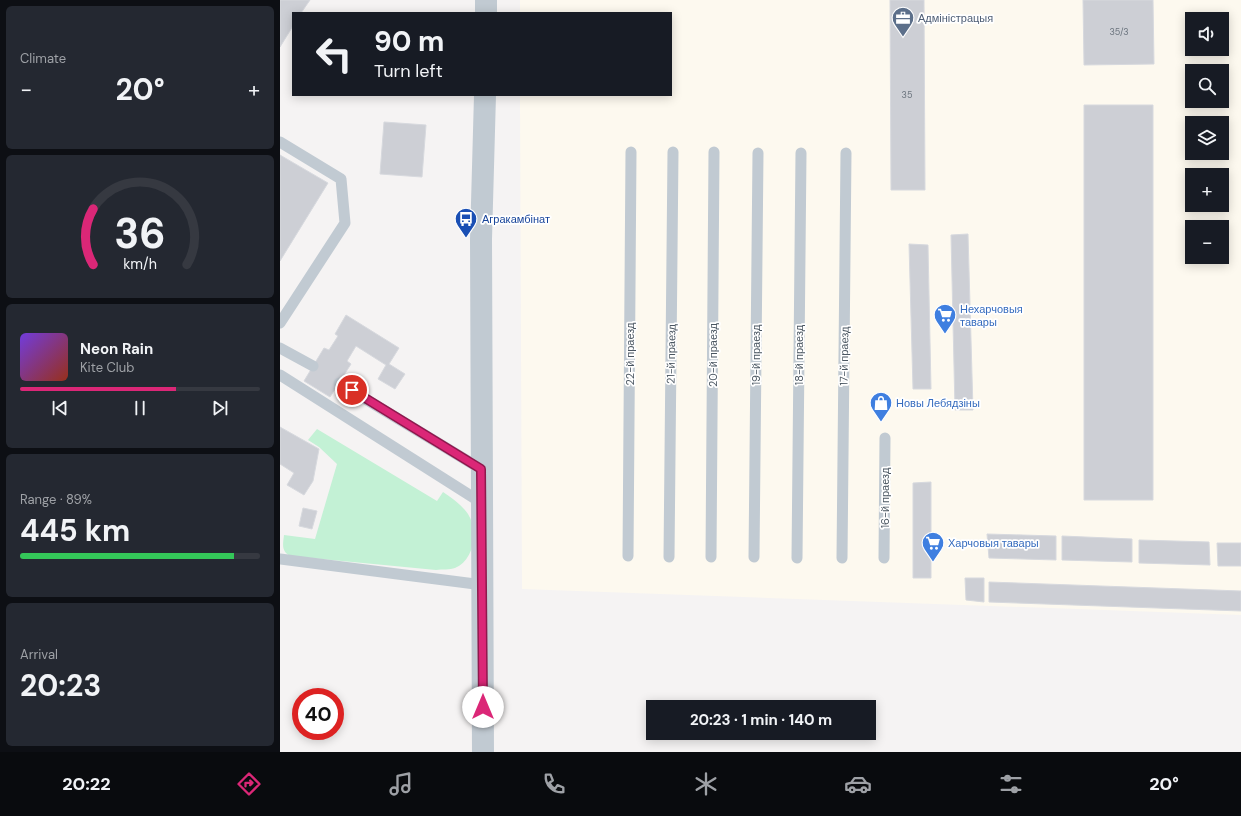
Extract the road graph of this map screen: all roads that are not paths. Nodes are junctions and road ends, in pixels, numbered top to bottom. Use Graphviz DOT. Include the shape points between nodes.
graph roads {
  1 [pos="486,0"];
  2 [pos="486,12"];
  3 [pos="485,96"];
  4 [pos="280,142"];
  5 [pos="631,152"];
  6 [pos="672,152"];
  7 [pos="714,152"];
  8 [pos="758,153"];
  9 [pos="801,153"];
  10 [pos="846,154"];
  11 [pos="280,323"];
  12 [pos="280,348"];
  13 [pos="313,366"];
  14 [pos="280,375"];
  15 [pos="339,383"];
  16 [pos="885,438"];
  17 [pos="481,469"];
  18 [pos="482,503"];
  19 [pos="628,556"];
  20 [pos="669,557"];
  21 [pos="711,557"];
  22 [pos="754,558"];
  23 [pos="797,558"];
  24 [pos="842,558"];
  25 [pos="884,558"];
  26 [pos="280,559"];
  27 [pos="483,585"];
  28 [pos="483,752"];
  1 -- 2 [label="street"];
  3 -- 17 [label="street" via="481,239"];
  4 -- 11 [label="lane" via="341,179 345,223"];
  5 -- 19 [label="lane, 22-й праезд"];
  6 -- 20 [label="lane, 21-й праезд"];
  7 -- 21 [label="lane, 20-й праезд"];
  8 -- 22 [label="lane, 19-й праезд"];
  9 -- 23 [label="lane, 18-й праезд"];
  10 -- 24 [label="lane, 17-й праезд"];
  12 -- 13 [label="lane"];
  14 -- 18 [label="lane"];
  15 -- 17 [label="lane"];
  16 -- 25 [label="lane, 16-й праезд"];
  17 -- 18 [label="street"];
  18 -- 27 [label="street"];
  26 -- 27 [label="lane"];
  27 -- 28 [label="street"];
}
